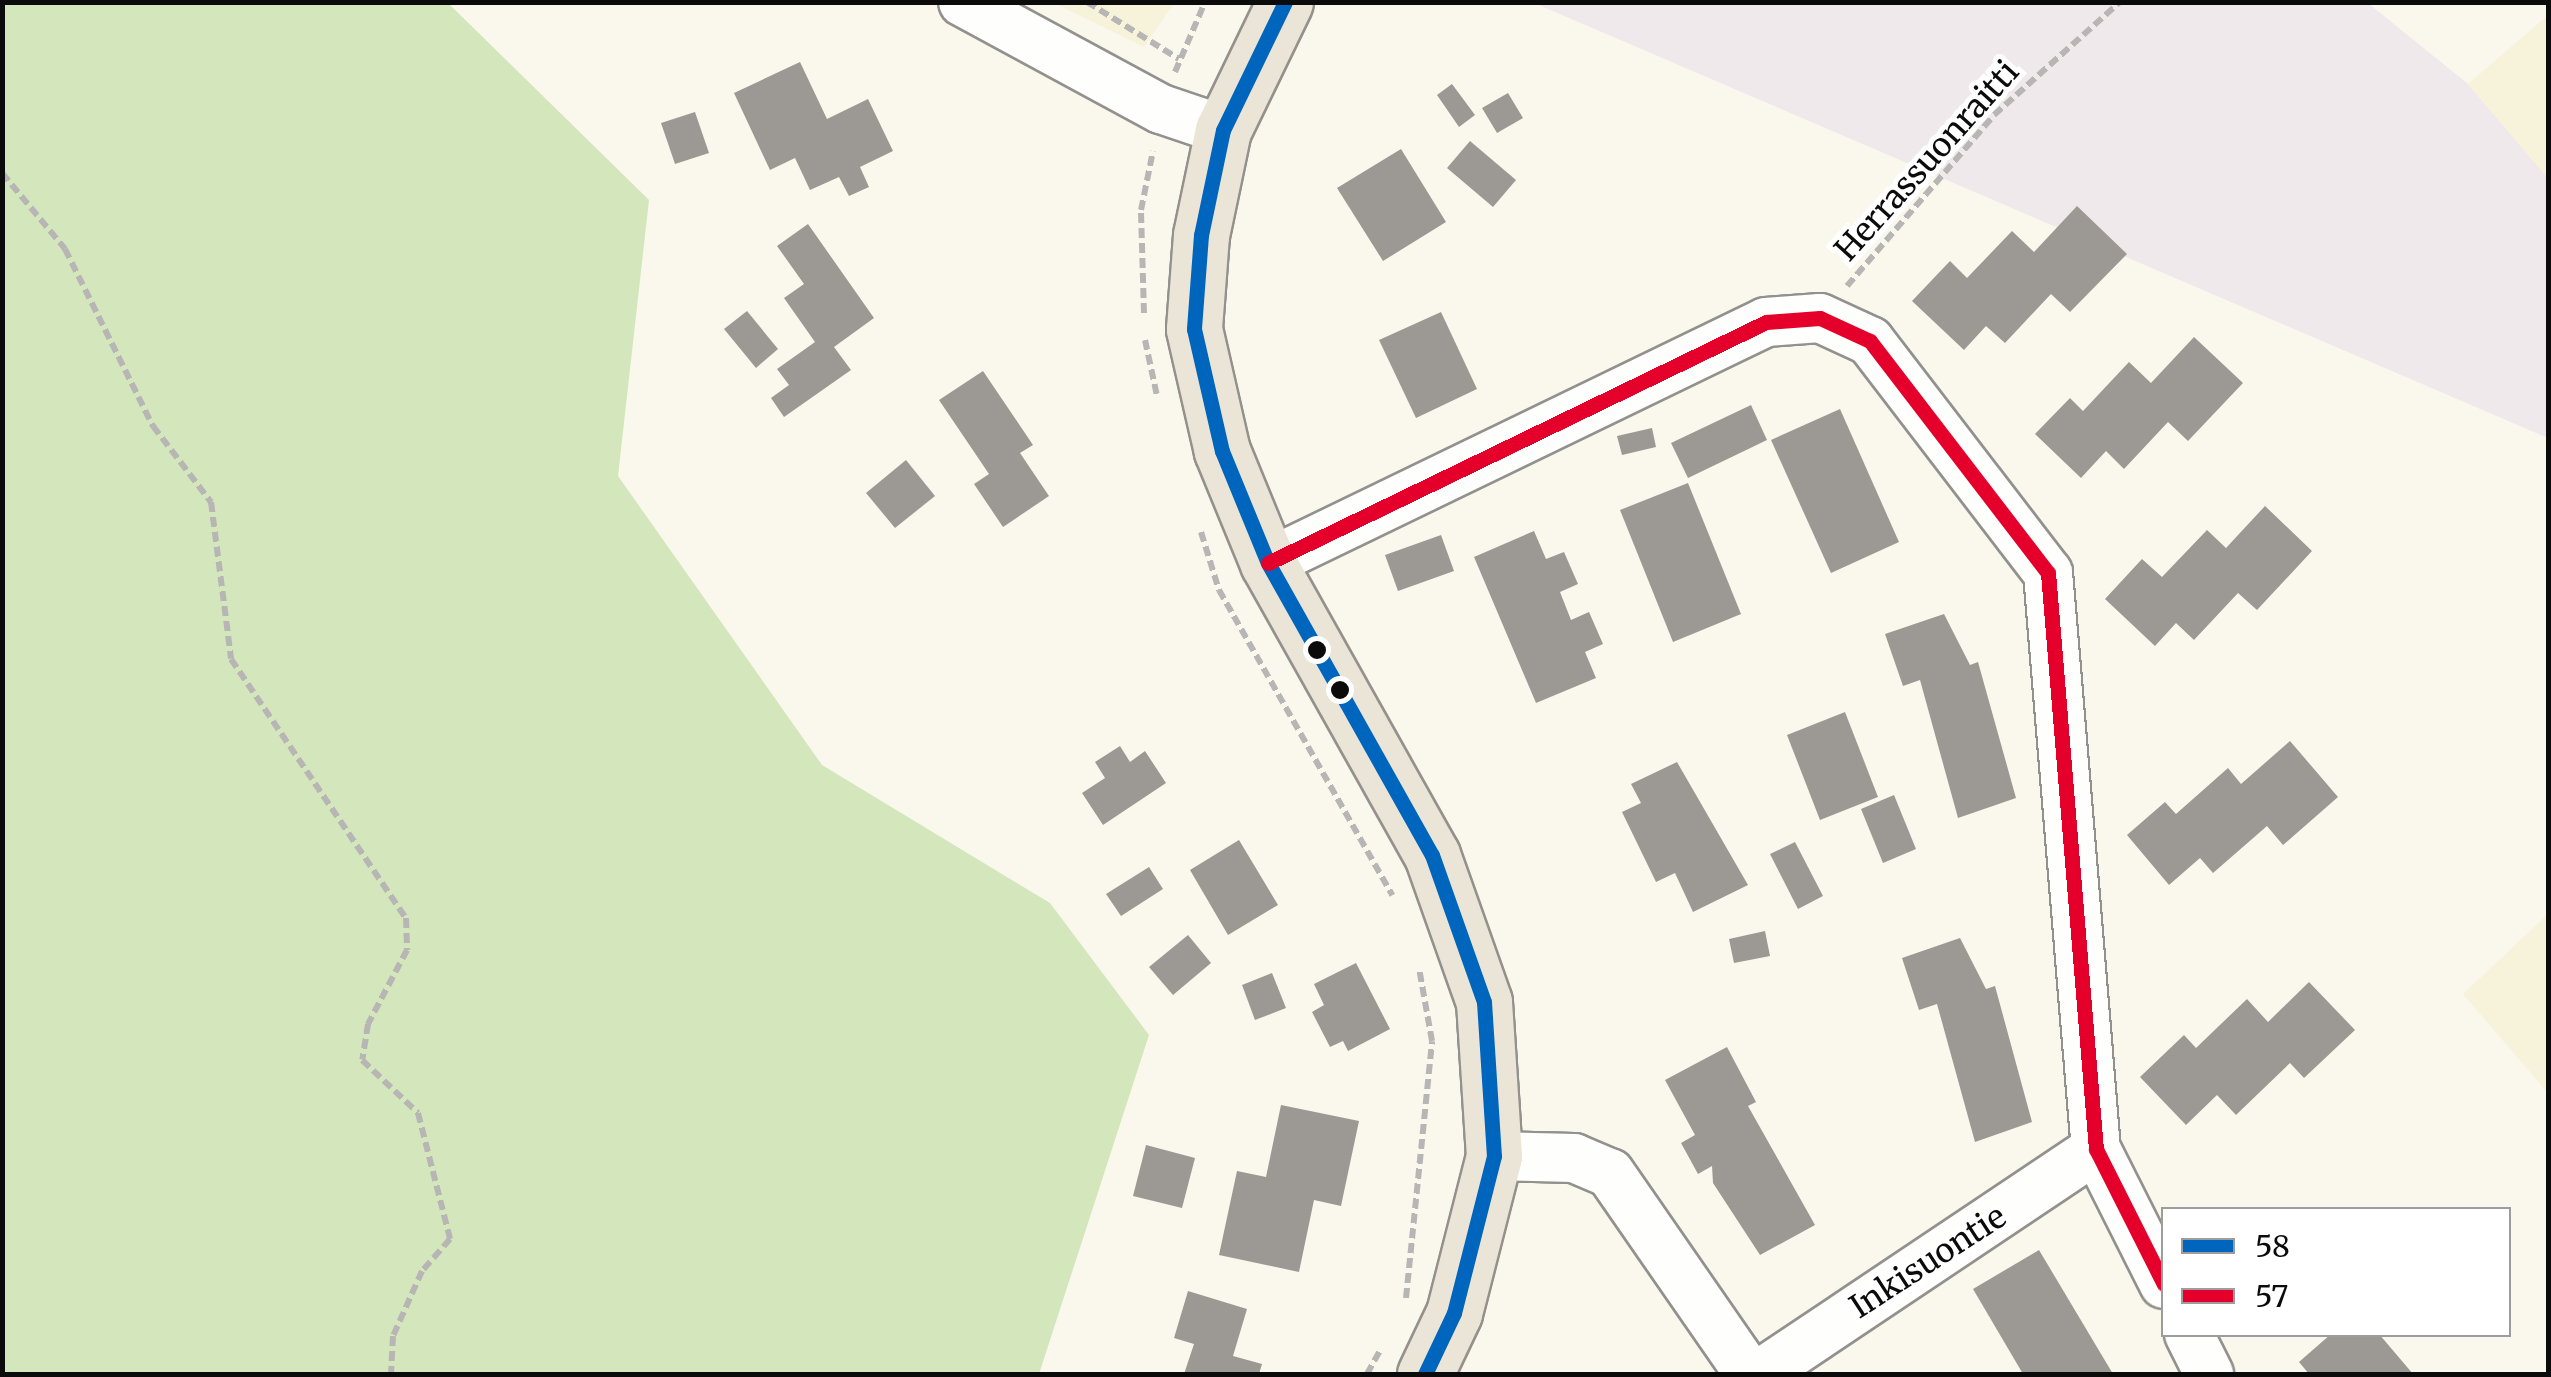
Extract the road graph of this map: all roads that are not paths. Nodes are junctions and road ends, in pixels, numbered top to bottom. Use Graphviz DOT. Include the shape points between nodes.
graph roads {
  1 [pos="964,2"];
  2 [pos="1285,2"];
  3 [pos="1224,130"];
  4 [pos="1268,563"];
  5 [pos="2096,1150"];
  6 [pos="1494,1156"];
  7 [pos="2161,1278"];
  8 [pos="2191,1337"];
  9 [pos="1425,1374"];
  10 [pos="1749,1374"];
  11 [pos="1760,1374"];
  12 [pos="2210,1374"];
  1 -- 3 [label="street" via="1161,109"];
  2 -- 3 [label="main road"];
  3 -- 4 [label="main road" via="1201,235 1194,328 1222,451"];
  4 -- 5 [label="street" via="1766,322 1820,318 1870,341 2048,573"];
  4 -- 6 [label="main road" via="1432,855 1484,1002"];
  5 -- 7 [label="street"];
  5 -- 11 [label="street, Inkisuontie"];
  6 -- 9 [label="main road" via="1454,1313"];
  6 -- 10 [label="street" via="1574,1158 1610,1174"];
  8 -- 12 [label="street"];
}
